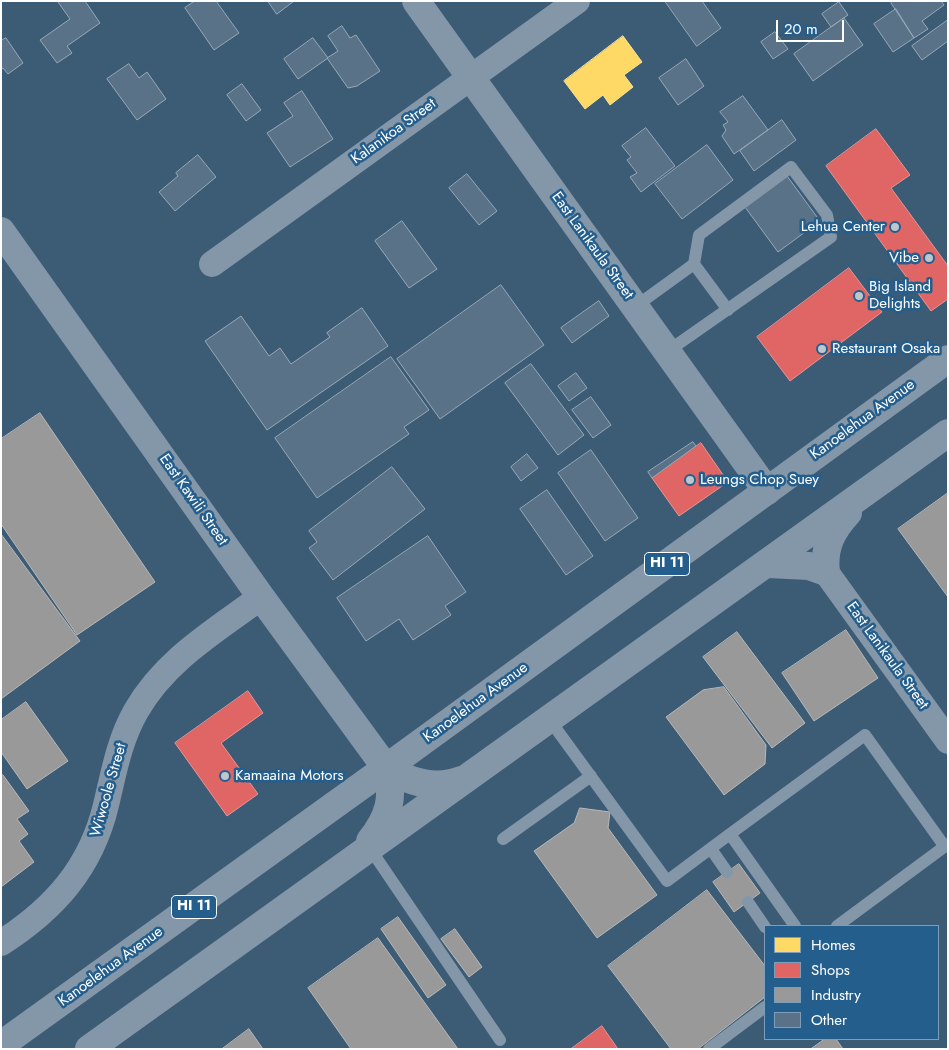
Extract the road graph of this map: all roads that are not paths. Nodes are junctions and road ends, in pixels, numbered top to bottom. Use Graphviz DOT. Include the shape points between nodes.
graph roads {
  1 [pos="416,1"];
  2 [pos="577,1"];
  3 [pos="470,77"];
  4 [pos="2,232"];
  5 [pos="212,264"];
  6 [pos="694,264"];
  7 [pos="636,306"];
  8 [pos="728,310"];
  9 [pos="668,351"];
  10 [pos="948,359"];
  11 [pos="948,433"];
  12 [pos="767,491"];
  13 [pos="864,494"];
  14 [pos="768,564"];
  15 [pos="826,572"];
  16 [pos="261,597"];
  17 [pos="549,719"];
  18 [pos="948,741"];
  19 [pos="386,768"];
  20 [pos="590,776"];
  21 [pos="466,778"];
  22 [pos="730,834"];
  23 [pos="503,839"];
  24 [pos="946,846"];
  25 [pos="365,849"];
  26 [pos="710,849"];
  27 [pos="727,872"];
  28 [pos="748,902"];
  29 [pos="764,925"];
  30 [pos="794,925"];
  31 [pos="838,925"];
  32 [pos="1,943"];
  33 [pos="764,1008"];
  34 [pos="500,1040"];
  35 [pos="1,1045"];
  36 [pos="94,1047"];
  37 [pos="709,1049"];
  1 -- 3 [label="street, East Lanikaula Street"];
  2 -- 3 [label="street, Kalanikoa Street"];
  3 -- 5 [label="street, Kalanikoa Street"];
  3 -- 7 [label="street, East Lanikaula Street"];
  4 -- 16 [label="street, East Kawili Street"];
  6 -- 7 [label="lane"];
  6 -- 8 [label="lane"];
  6 -- 8 [label="lane" via="698,236 791,167 827,215 832,237"];
  7 -- 9 [label="street, East Lanikaula Street"];
  8 -- 9 [label="lane"];
  9 -- 12 [label="street, East Lanikaula Street"];
  10 -- 12 [label="highway, Kanoelehua Avenue / HI 11"];
  11 -- 13 [label="highway"];
  12 -- 19 [label="highway, Kanoelehua Avenue / HI 11"];
  13 -- 14 [label="highway"];
  13 -- 15 [label="highway" via="836,526 828,544"];
  14 -- 15 [label="highway" via="809,566"];
  14 -- 17 [label="highway"];
  15 -- 18 [label="street, East Lanikaula Street"];
  16 -- 19 [label="street, East Kawili Street"];
  16 -- 32 [label="street, Wiwoole Street" via="181,655 155,681 135,712 118,750 106,806 94,842 74,878 32,923"];
  17 -- 20 [label="lane"];
  17 -- 21 [label="highway"];
  19 -- 21 [label="highway" via="404,779 435,785"];
  19 -- 25 [label="highway" via="392,786 389,806 380,829"];
  19 -- 35 [label="highway, Kanoelehua Avenue / HI 11"];
  20 -- 23 [label="lane"];
  20 -- 26 [label="lane" via="667,881"];
  21 -- 25 [label="highway"];
  22 -- 24 [label="lane" via="865,735"];
  22 -- 26 [label="lane"];
  22 -- 30 [label="lane"];
  24 -- 31 [label="lane"];
  25 -- 34 [label="lane"];
  25 -- 36 [label="highway"];
  26 -- 27 [label="lane"];
  28 -- 29 [label="lane"];
  33 -- 37 [label="lane"];
}
